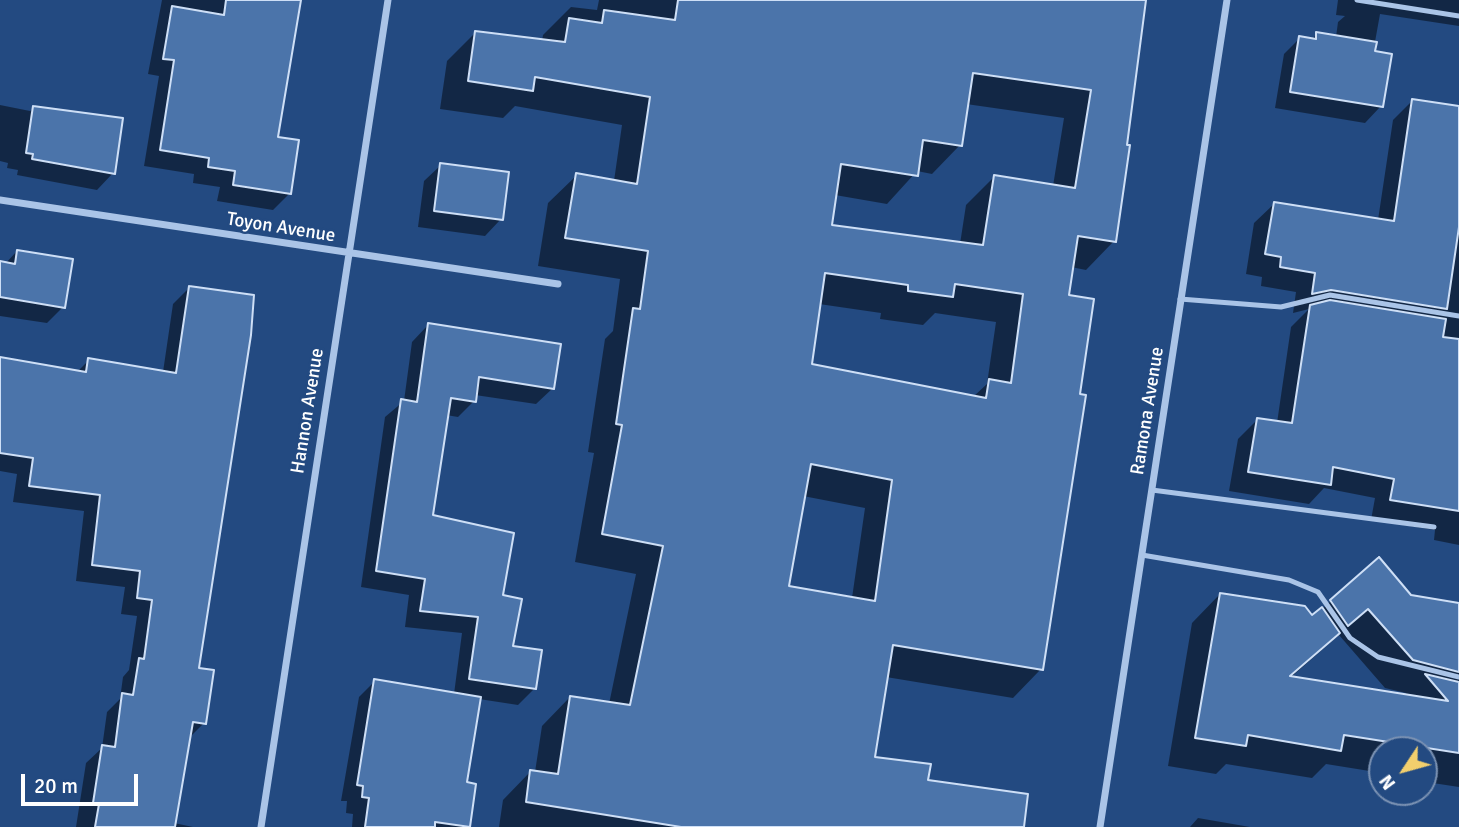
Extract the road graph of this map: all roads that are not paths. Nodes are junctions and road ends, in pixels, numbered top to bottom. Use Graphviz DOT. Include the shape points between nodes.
graph roads {
  1 [pos="388,0"];
  2 [pos="1227,0"];
  3 [pos="1357,0"];
  4 [pos="1459,16"];
  5 [pos="0,200"];
  6 [pos="348,254"];
  7 [pos="558,284"];
  8 [pos="1180,299"];
  9 [pos="1459,316"];
  10 [pos="1152,490"];
  11 [pos="1434,527"];
  12 [pos="1142,555"];
  13 [pos="1459,677"];
  14 [pos="261,827"];
  15 [pos="1100,827"];
  1 -- 6 [label="street, Hannon Avenue"];
  2 -- 8 [label="street, Ramona Avenue"];
  3 -- 4 [label="lane"];
  5 -- 6 [label="street, Toyon Avenue"];
  6 -- 7 [label="street, Toyon Avenue"];
  6 -- 14 [label="street, Hannon Avenue"];
  8 -- 9 [label="lane" via="1281,307 1330,295"];
  8 -- 10 [label="street, Ramona Avenue"];
  10 -- 11 [label="lane"];
  10 -- 12 [label="street, Ramona Avenue"];
  12 -- 13 [label="lane" via="1289,580 1318,592 1350,638 1378,657"];
  12 -- 15 [label="street, Ramona Avenue"];
}
